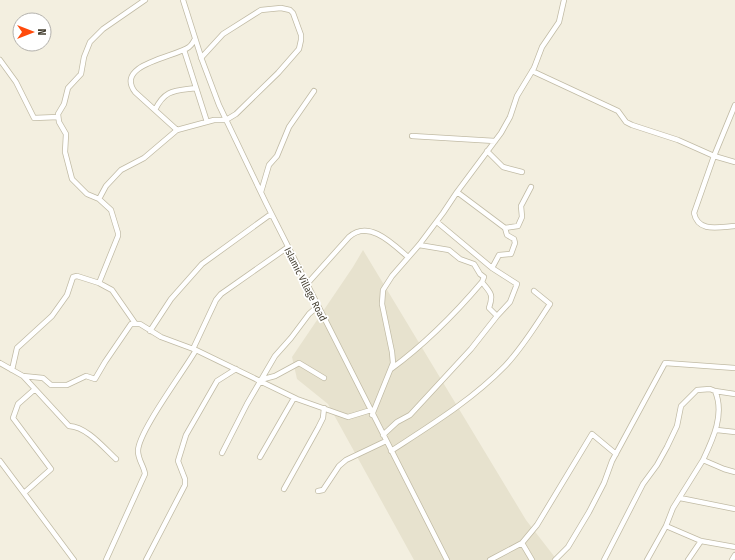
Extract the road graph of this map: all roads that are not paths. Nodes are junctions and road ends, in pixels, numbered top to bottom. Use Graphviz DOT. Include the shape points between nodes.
graph roads {
  1 [pos="145,0"];
  2 [pos="183,0"];
  3 [pos="564,0"];
  4 [pos="195,39"];
  5 [pos="184,50"];
  6 [pos="201,58"];
  7 [pos="0,60"];
  8 [pos="532,71"];
  9 [pos="196,88"];
  10 [pos="314,91"];
  11 [pos="735,105"];
  12 [pos="155,110"];
  13 [pos="58,117"];
  14 [pos="226,120"];
  15 [pos="207,122"];
  16 [pos="177,130"];
  17 [pos="412,136"];
  18 [pos="495,141"];
  19 [pos="488,151"];
  20 [pos="714,156"];
  21 [pos="735,162"];
  22 [pos="522,172"];
  23 [pos="531,188"];
  24 [pos="261,192"];
  25 [pos="457,192"];
  26 [pos="99,199"];
  27 [pos="271,214"];
  28 [pos="437,222"];
  29 [pos="735,226"];
  30 [pos="505,228"];
  31 [pos="419,245"];
  32 [pos="288,247"];
  33 [pos="408,258"];
  34 [pos="492,268"];
  35 [pos="99,282"];
  36 [pos="482,282"];
  37 [pos="307,284"];
  38 [pos="534,292"];
  39 [pos="318,306"];
  40 [pos="498,316"];
  41 [pos="135,323"];
  42 [pos="150,331"];
  43 [pos="195,350"];
  44 [pos="0,363"];
  45 [pos="735,368"];
  46 [pos="236,369"];
  47 [pos="391,369"];
  48 [pos="12,370"];
  49 [pos="23,376"];
  50 [pos="324,378"];
  51 [pos="260,380"];
  52 [pos="35,390"];
  53 [pos="715,391"];
  54 [pos="735,394"];
  55 [pos="294,398"];
  56 [pos="324,408"];
  57 [pos="372,412"];
  58 [pos="717,430"];
  59 [pos="735,432"];
  60 [pos="383,435"];
  61 [pos="386,441"];
  62 [pos="391,451"];
  63 [pos="222,453"];
  64 [pos="616,454"];
  65 [pos="260,458"];
  66 [pos="116,459"];
  67 [pos="703,460"];
  68 [pos="0,461"];
  69 [pos="735,472"];
  70 [pos="284,489"];
  71 [pos="318,491"];
  72 [pos="24,493"];
  73 [pos="680,498"];
  74 [pos="735,509"];
  75 [pos="666,526"];
  76 [pos="701,540"];
  77 [pos="522,543"];
  78 [pos="735,547"];
  79 [pos="735,555"];
  80 [pos="148,559"];
  81 [pos="74,560"];
  82 [pos="106,560"];
  83 [pos="447,560"];
  84 [pos="490,560"];
  85 [pos="532,560"];
  86 [pos="556,560"];
  87 [pos="604,560"];
  88 [pos="647,560"];
  89 [pos="688,560"];
  90 [pos="732,560"];
  1 -- 13 [label="street" via="103,29 90,42 81,74 68,88"];
  2 -- 4 [label="street, Islamic Village Road"];
  3 -- 8 [label="street" via="559,22 545,42"];
  4 -- 5 [label="street"];
  4 -- 6 [label="street, Islamic Village Road"];
  5 -- 9 [label="street"];
  5 -- 12 [label="street" via="135,70 132,88"];
  6 -- 14 [label="street, Islamic Village Road"];
  6 -- 14 [label="street" via="223,34 261,10 281,8 293,12 302,40 298,48 264,88"];
  7 -- 13 [label="street" via="12,76 34,118"];
  8 -- 18 [label="street" via="517,96 510,117"];
  8 -- 20 [label="street" via="618,111 632,126 678,140"];
  9 -- 12 [label="street" via="169,92"];
  9 -- 15 [label="street"];
  10 -- 24 [label="street" via="289,127 277,156 269,165"];
  11 -- 20 [label="street"];
  12 -- 16 [label="street"];
  13 -- 26 [label="street" via="66,134 65,152 72,178 87,194"];
  14 -- 15 [label="street"];
  14 -- 24 [label="street, Islamic Village Road"];
  15 -- 16 [label="street"];
  16 -- 26 [label="street" via="144,158 121,170 106,186"];
  17 -- 18 [label="street"];
  18 -- 19 [label="street"];
  19 -- 22 [label="street" via="503,167"];
  19 -- 25 [label="street"];
  20 -- 21 [label="street"];
  20 -- 29 [label="street" via="694,208 695,218 698,224 706,227"];
  23 -- 30 [label="street" via="521,206 518,226"];
  24 -- 27 [label="street, Islamic Village Road"];
  25 -- 28 [label="street"];
  25 -- 30 [label="street"];
  26 -- 35 [label="street" via="111,210 118,236"];
  27 -- 32 [label="street, Islamic Village Road"];
  27 -- 42 [label="street" via="202,264 171,299"];
  28 -- 31 [label="street"];
  28 -- 34 [label="street"];
  30 -- 34 [label="street" via="507,235 514,239 513,250 511,254 499,256"];
  31 -- 33 [label="street"];
  31 -- 36 [label="street" via="443,248 474,264 484,277"];
  32 -- 37 [label="street, Islamic Village Road"];
  32 -- 43 [label="street" via="221,294 216,300"];
  33 -- 37 [label="street" via="378,234 368,230 358,231 349,237"];
  33 -- 47 [label="street" via="383,290 385,324 392,352"];
  34 -- 40 [label="street" via="517,284 510,302"];
  35 -- 41 [label="street" via="112,290"];
  35 -- 48 [label="street" via="73,277 67,295 52,316 17,348"];
  36 -- 40 [label="street" via="491,292 488,308"];
  36 -- 47 [label="street" via="437,330"];
  37 -- 39 [label="street, Islamic Village Road"];
  38 -- 62 [label="street" via="550,304 526,341 506,365 473,395"];
  39 -- 51 [label="street" via="275,356"];
  39 -- 57 [label="street, Islamic Village Road"];
  40 -- 60 [label="street" via="410,415 396,422"];
  41 -- 42 [label="street"];
  41 -- 49 [label="street" via="131,324 95,379 86,376 67,385 52,385 43,378"];
  42 -- 43 [label="street" via="161,338"];
  43 -- 46 [label="street"];
  43 -- 82 [label="street" via="155,414 140,444 139,458 146,474"];
  44 -- 48 [label="street"];
  45 -- 64 [label="street" via="664,363"];
  46 -- 51 [label="street"];
  46 -- 80 [label="street" via="217,381 186,435 178,461 184,474 185,485"];
  47 -- 57 [label="street"];
  48 -- 49 [label="street"];
  49 -- 52 [label="street"];
  50 -- 51 [label="street" via="299,363 275,376"];
  51 -- 55 [label="street"];
  51 -- 63 [label="street"];
  52 -- 66 [label="street" via="68,426 74,426 92,437"];
  52 -- 72 [label="street" via="18,404 13,418 51,469"];
  53 -- 54 [label="street"];
  53 -- 58 [label="street" via="719,399"];
  53 -- 87 [label="street" via="697,390 681,406 677,426 667,447 643,484"];
  55 -- 56 [label="street"];
  55 -- 65 [label="street"];
  56 -- 57 [label="street" via="348,417"];
  56 -- 70 [label="street" via="323,418"];
  57 -- 60 [label="street, Islamic Village Road"];
  58 -- 59 [label="street"];
  58 -- 67 [label="street"];
  60 -- 61 [label="street, Islamic Village Road"];
  61 -- 62 [label="street, Islamic Village Road"];
  61 -- 71 [label="street" via="346,460 323,490"];
  62 -- 83 [label="street, Islamic Village Road"];
  64 -- 77 [label="street" via="592,434 537,525"];
  64 -- 86 [label="street" via="589,512 568,547"];
  67 -- 69 [label="street"];
  67 -- 73 [label="street"];
  68 -- 72 [label="street"];
  72 -- 81 [label="street"];
  73 -- 74 [label="street"];
  73 -- 75 [label="street"];
  75 -- 76 [label="street"];
  75 -- 88 [label="street"];
  76 -- 78 [label="street"];
  76 -- 89 [label="street"];
  77 -- 84 [label="street"];
  77 -- 85 [label="street"];
  79 -- 90 [label="street"];
}
